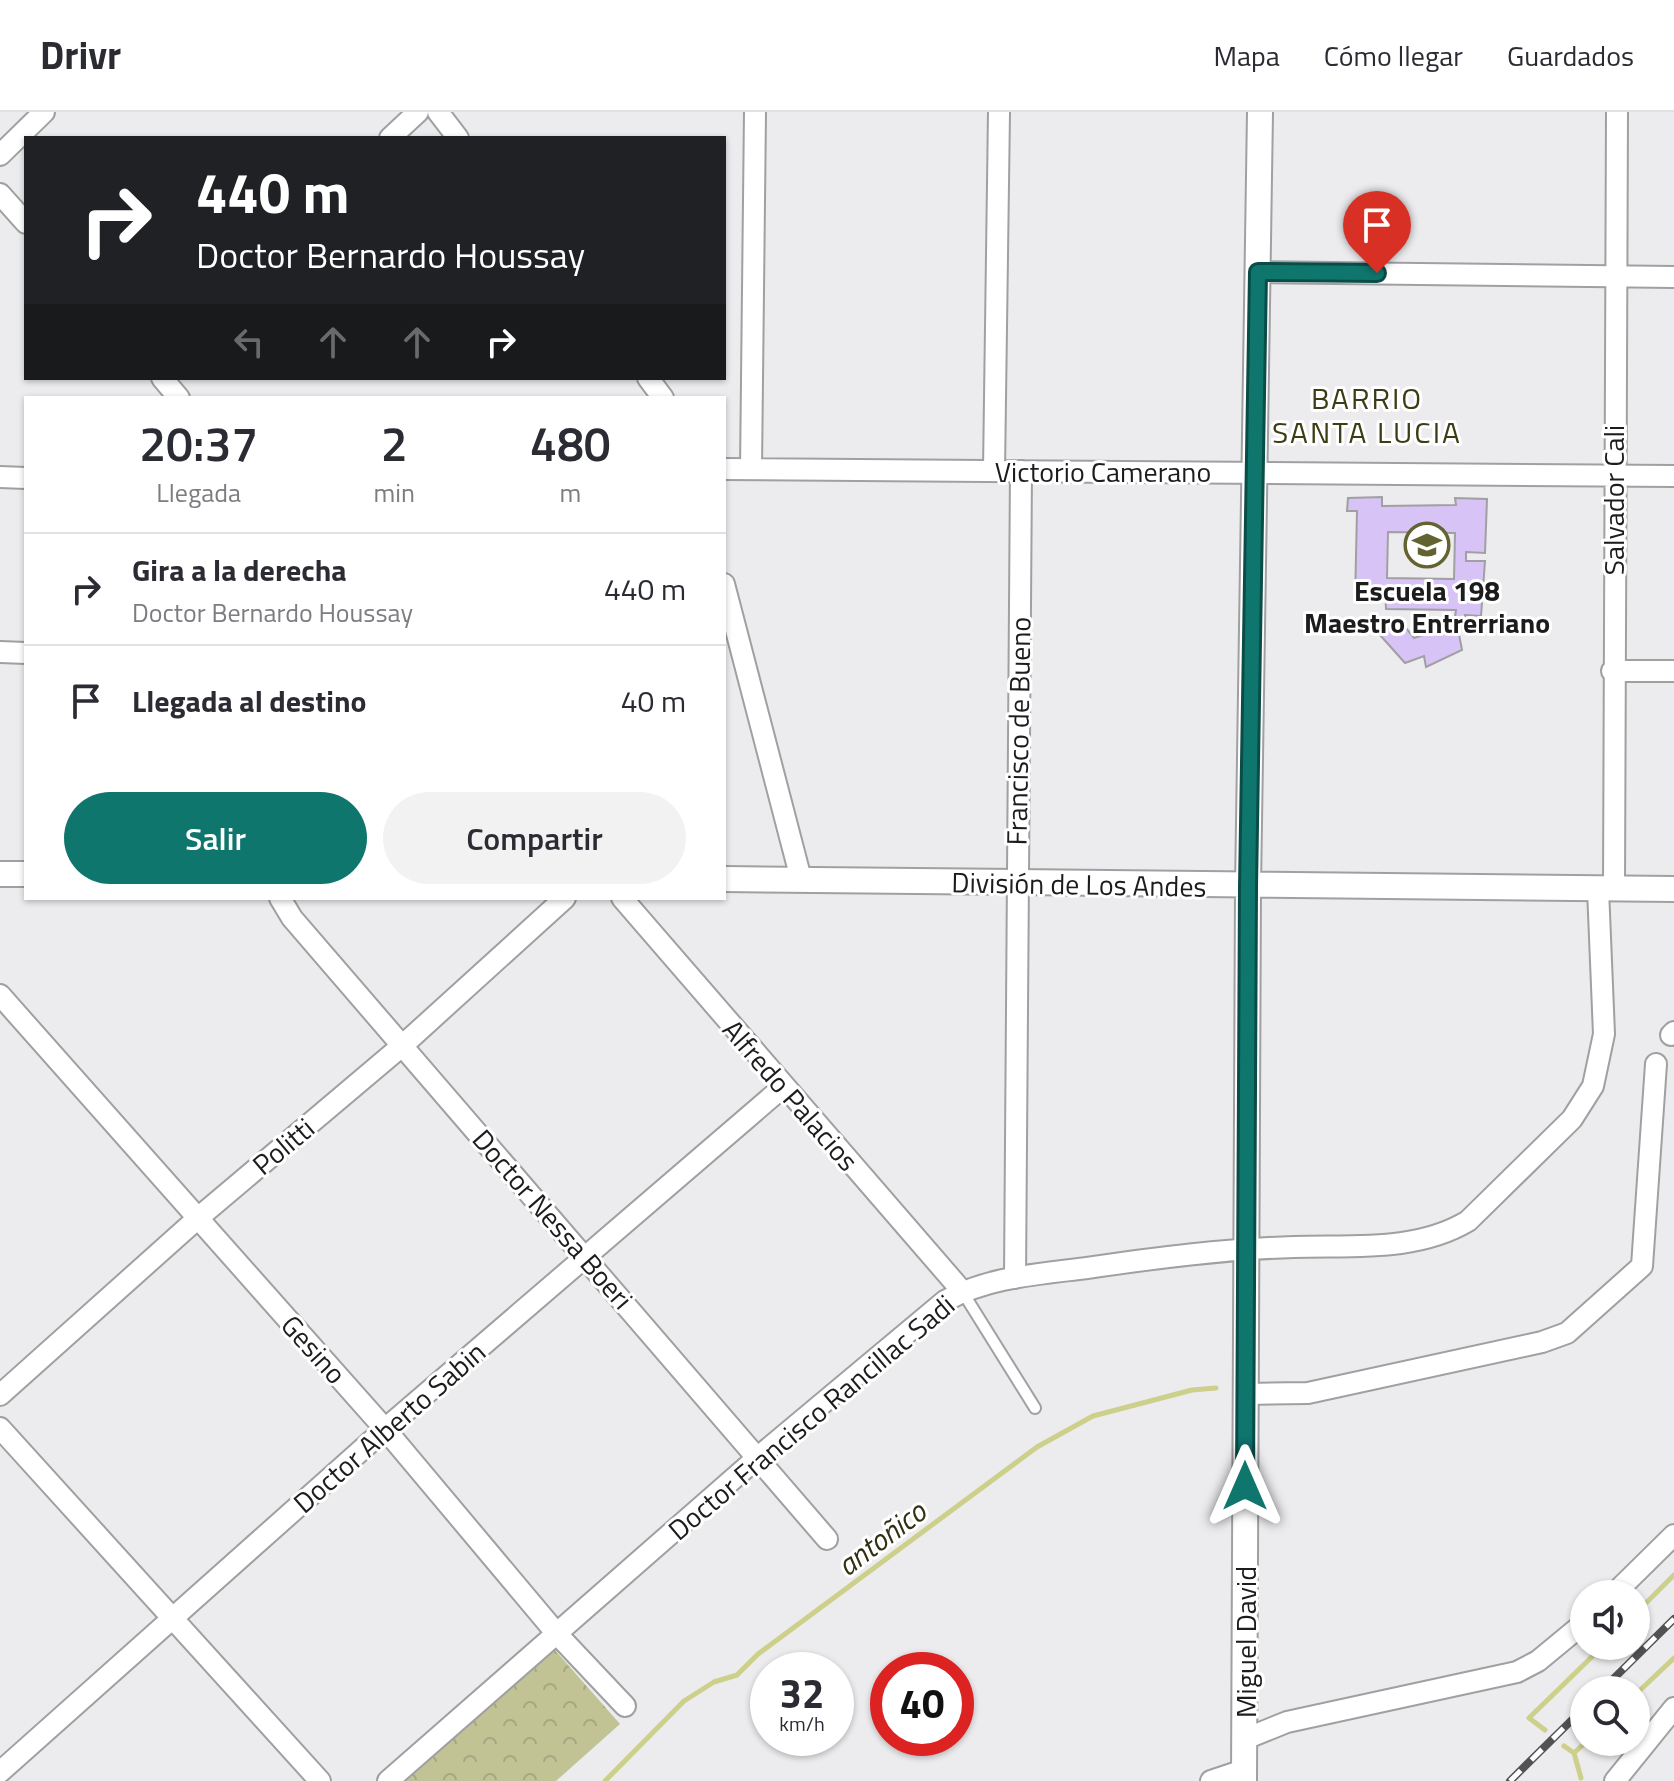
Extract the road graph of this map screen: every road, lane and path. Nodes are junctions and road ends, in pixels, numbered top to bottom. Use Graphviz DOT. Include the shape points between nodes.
graph roads {
  1 [pos="44,112"];
  2 [pos="418,112"];
  3 [pos="438,112"];
  4 [pos="755,112"];
  5 [pos="999,112"];
  6 [pos="1260,112"];
  7 [pos="1617,112"];
  8 [pos="392,136"];
  9 [pos="456,136"];
  10 [pos="0,155"];
  11 [pos="0,194"];
  12 [pos="24,221"];
  13 [pos="1258,272"];
  14 [pos="1615,275"];
  15 [pos="1674,277"];
  16 [pos="164,380"];
  17 [pos="177,396"];
  18 [pos="726,469"];
  19 [pos="751,469"];
  20 [pos="994,471"];
  21 [pos="1021,471"];
  22 [pos="1253,471"];
  23 [pos="1613,475"];
  24 [pos="1674,476"];
  25 [pos="0,477"];
  26 [pos="24,478"];
  27 [pos="726,592"];
  28 [pos="0,652"];
  29 [pos="24,653"];
  30 [pos="1612,671"];
  31 [pos="1674,671"];
  32 [pos="0,874"];
  33 [pos="24,874"];
  34 [pos="726,879"];
  35 [pos="801,879"];
  36 [pos="1016,884"];
  37 [pos="1248,887"];
  38 [pos="1606,888"];
  39 [pos="1674,889"];
  40 [pos="281,900"];
  41 [pos="563,900"];
  42 [pos="624,900"];
  43 [pos="0,995"];
  44 [pos="403,1045"];
  45 [pos="1656,1064"];
  46 [pos="1593,1086"];
  47 [pos="783,1087"];
  48 [pos="198,1218"];
  49 [pos="1247,1248"];
  50 [pos="588,1257"];
  51 [pos="1015,1278"];
  52 [pos="962,1291"];
  53 [pos="1246,1394"];
  54 [pos="0,1395"];
  55 [pos="1035,1408"];
  56 [pos="0,1428"];
  57 [pos="385,1429"];
  58 [pos="757,1458"];
  59 [pos="1674,1535"];
  60 [pos="827,1539"];
  61 [pos="1628,1580"];
  62 [pos="171,1618"];
  63 [pos="557,1634"];
  64 [pos="1570,1635"];
  65 [pos="625,1706"];
  66 [pos="1674,1708"];
  67 [pos="1245,1739"];
  68 [pos="0,1772"];
  69 [pos="1244,1775"];
  70 [pos="320,1781"];
  71 [pos="388,1781"];
  72 [pos="1211,1781"];
  73 [pos="1615,1781"];
  1 -- 10 [label="street"];
  2 -- 8 [label="street"];
  3 -- 9 [label="street"];
  4 -- 19 [label="street"];
  5 -- 20 [label="street"];
  6 -- 13 [label="street, Miguel David"];
  7 -- 14 [label="street, Salvador Cali"];
  11 -- 12 [label="street"];
  13 -- 14 [label="street"];
  13 -- 22 [label="street, Miguel David"];
  14 -- 15 [label="street"];
  14 -- 23 [label="street, Salvador Cali"];
  16 -- 17 [label="street"];
  18 -- 19 [label="street, Victorio Camerano"];
  19 -- 20 [label="street, Victorio Camerano"];
  20 -- 21 [label="street, Victorio Camerano"];
  21 -- 22 [label="street, Victorio Camerano"];
  21 -- 36 [label="street, Francisco de Bueno"];
  22 -- 23 [label="street, Victorio Camerano"];
  22 -- 37 [label="street, Miguel David"];
  23 -- 24 [label="street, Victorio Camerano"];
  23 -- 30 [label="street, Salvador Cali"];
  25 -- 26 [label="street"];
  27 -- 35 [label="street"];
  28 -- 29 [label="street"];
  30 -- 31 [label="street"];
  30 -- 38 [label="street, Salvador Cali"];
  32 -- 33 [label="street"];
  34 -- 35 [label="street, División de Los Andes"];
  35 -- 36 [label="street, División de Los Andes"];
  36 -- 37 [label="street, División de Los Andes"];
  36 -- 51 [label="street, Francisco de Bueno"];
  37 -- 38 [label="street, División de Los Andes"];
  37 -- 49 [label="street, Miguel David"];
  38 -- 39 [label="street, División de Los Andes"];
  38 -- 46 [label="street, Salvador Cali" via="1604,1034"];
  40 -- 44 [label="street, Doctor Nessa Boeri"];
  41 -- 44 [label="street, Politti"];
  42 -- 47 [label="street, Alfredo Palacios"];
  43 -- 48 [label="street, Gesino"];
  44 -- 48 [label="street, Politti"];
  44 -- 50 [label="street, Doctor Nessa Boeri"];
  45 -- 53 [label="street" via="1642,1266 1567,1333 1308,1393"];
  46 -- 49 [label="street, Doctor Francisco Rancillac Sadi" via="1572,1119 1480,1212 1451,1231 1414,1243"];
  47 -- 50 [label="street, Doctor Alberto Sabin"];
  47 -- 52 [label="street, Alfredo Palacios"];
  48 -- 54 [label="street, Politti"];
  48 -- 57 [label="street, Gesino"];
  49 -- 51 [label="street, Doctor Francisco Rancillac Sadi"];
  49 -- 53 [label="street, Miguel David"];
  50 -- 57 [label="street, Doctor Alberto Sabin"];
  50 -- 58 [label="street, Doctor Nessa Boeri"];
  51 -- 52 [label="street, Doctor Francisco Rancillac Sadi"];
  52 -- 55 [label="lane"];
  52 -- 58 [label="street, Doctor Francisco Rancillac Sadi"];
  53 -- 67 [label="street, Miguel David"];
  56 -- 62 [label="street"];
  57 -- 62 [label="street, Doctor Alberto Sabin"];
  57 -- 63 [label="street, Gesino"];
  58 -- 60 [label="street, Doctor Nessa Boeri"];
  58 -- 63 [label="street, Doctor Francisco Rancillac Sadi"];
  59 -- 61 [label="street"];
  62 -- 68 [label="street, Doctor Alberto Sabin"];
  62 -- 70 [label="street"];
  63 -- 65 [label="street, Gesino"];
  63 -- 71 [label="street, Doctor Francisco Rancillac Sadi"];
  64 -- 67 [label="street" via="1517,1672 1287,1722"];
  66 -- 73 [label="street"];
  67 -- 69 [label="street, Miguel David"];
  69 -- 72 [label="street"];
}
